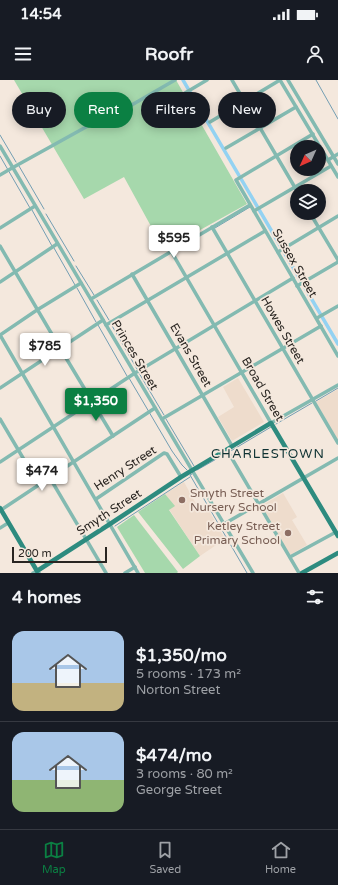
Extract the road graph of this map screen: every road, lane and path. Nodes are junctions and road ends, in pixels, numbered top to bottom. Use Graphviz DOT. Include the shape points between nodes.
graph roads {
  1 [pos="175,80"];
  2 [pos="208,80"];
  3 [pos="232,80"];
  4 [pos="280,80"];
  5 [pos="288,80"];
  6 [pos="187,92"];
  7 [pos="239,92"];
  8 [pos="259,92"];
  9 [pos="296,107"];
  10 [pos="218,117"];
  11 [pos="276,119"];
  12 [pos="210,122"];
  13 [pos="260,128"];
  14 [pos="312,134"];
  15 [pos="0,146"];
  16 [pos="226,148"];
  17 [pos="338,154"];
  18 [pos="276,156"];
  19 [pos="333,157"];
  20 [pos="328,160"];
  21 [pos="338,164"];
  22 [pos="331,166"];
  23 [pos="11,168"];
  24 [pos="0,176"];
  25 [pos="338,177"];
  26 [pos="293,184"];
  27 [pos="304,184"];
  28 [pos="290,192"];
  29 [pos="250,205"];
  30 [pos="34,207"];
  31 [pos="254,211"];
  32 [pos="338,216"];
  33 [pos="314,220"];
  34 [pos="212,227"];
  35 [pos="0,228"];
  36 [pos="319,228"];
  37 [pos="265,231"];
  38 [pos="56,244"];
  39 [pos="0,246"];
  40 [pos="171,251"];
  41 [pos="278,252"];
  42 [pos="227,253"];
  43 [pos="338,261"];
  44 [pos="15,272"];
  45 [pos="132,274"];
  46 [pos="186,277"];
  47 [pos="293,278"];
  48 [pos="0,282"];
  49 [pos="80,284"];
  50 [pos="299,285"];
  51 [pos="91,299"];
  52 [pos="148,300"];
  53 [pos="255,301"];
  54 [pos="338,306"];
  55 [pos="37,310"];
  56 [pos="318,318"];
  57 [pos="103,320"];
  58 [pos="106,325"];
  59 [pos="215,325"];
  60 [pos="321,326"];
  61 [pos="0,335"];
  62 [pos="336,346"];
  63 [pos="60,348"];
  64 [pos="176,348"];
  65 [pos="282,348"];
  66 [pos="338,356"];
  67 [pos="242,372"];
  68 [pos="22,373"];
  69 [pos="134,373"];
  70 [pos="338,385"];
  71 [pos="0,388"];
  72 [pos="203,395"];
  73 [pos="312,400"];
  74 [pos="92,401"];
  75 [pos="155,408"];
  76 [pos="0,419"];
  77 [pos="162,419"];
  78 [pos="271,423"];
  79 [pos="54,426"];
  80 [pos="113,436"];
  81 [pos="338,444"];
  82 [pos="232,446"];
  83 [pos="18,450"];
  84 [pos="226,450"];
  85 [pos="338,458"];
  86 [pos="0,462"];
  87 [pos="74,462"];
  88 [pos="192,470"];
  89 [pos="181,477"];
  90 [pos="50,478"];
  91 [pos="304,478"];
  92 [pos="39,485"];
  93 [pos="96,499"];
  94 [pos="259,504"];
  95 [pos="1,509"];
  96 [pos="8,523"];
  97 [pos="110,524"];
  98 [pos="224,524"];
  99 [pos="0,528"];
  100 [pos="337,533"];
  101 [pos="86,540"];
  102 [pos="338,553"];
  103 [pos="290,557"];
  104 [pos="135,567"];
  105 [pos="36,572"];
  106 [pos="106,573"];
  107 [pos="125,573"];
  108 [pos="138,573"];
  109 [pos="253,573"];
  110 [pos="303,573"];
  1 -- 23 [label="street" via="97,125 95,122"];
  2 -- 6 [label="street"];
  3 -- 7 [label="street"];
  4 -- 8 [label="street"];
  4 -- 9 [label="street"];
  5 -- 19 [label="street"];
  9 -- 11 [label="street"];
  9 -- 14 [label="street"];
  10 -- 12 [label="street"];
  13 -- 16 [label="street"];
  13 -- 18 [label="street"];
  14 -- 18 [label="street"];
  14 -- 20 [label="street"];
  15 -- 23 [label="street, Princes Street"];
  17 -- 19 [label="street"];
  18 -- 26 [label="street"];
  18 -- 29 [label="street, Sussex Street" via="236,180"];
  19 -- 20 [label="street"];
  19 -- 21 [label="street"];
  20 -- 22 [label="street"];
  22 -- 25 [label="street"];
  22 -- 27 [label="street"];
  23 -- 24 [label="street"];
  23 -- 30 [label="street, Princes Street"];
  28 -- 31 [label="street"];
  29 -- 31 [label="street, Sussex Street"];
  29 -- 34 [label="street"];
  30 -- 35 [label="street"];
  30 -- 38 [label="street, Princes Street"];
  31 -- 37 [label="street, Sussex Street"];
  32 -- 36 [label="street"];
  33 -- 36 [label="street"];
  34 -- 40 [label="street"];
  34 -- 42 [label="street, Howes Street"];
  36 -- 41 [label="street"];
  36 -- 43 [label="street"];
  37 -- 41 [label="street, Sussex Street"];
  37 -- 42 [label="street"];
  38 -- 44 [label="street"];
  38 -- 49 [label="street, Princes Street"];
  39 -- 44 [label="street"];
  40 -- 45 [label="street"];
  40 -- 46 [label="street, Broad Street"];
  41 -- 47 [label="street, Sussex Street"];
  42 -- 46 [label="street"];
  42 -- 53 [label="street, Howes Street"];
  43 -- 50 [label="street"];
  44 -- 48 [label="street"];
  44 -- 55 [label="street"];
  45 -- 51 [label="street"];
  45 -- 52 [label="street, Evans Street"];
  46 -- 52 [label="street"];
  46 -- 59 [label="street, Broad Street"];
  47 -- 50 [label="street, Sussex Street"];
  47 -- 53 [label="street"];
  49 -- 51 [label="street, Princes Street"];
  49 -- 55 [label="street"];
  50 -- 56 [label="street, Sussex Street"];
  51 -- 57 [label="street, Princes Street"];
  52 -- 58 [label="street"];
  52 -- 64 [label="street, Evans Street"];
  53 -- 59 [label="street"];
  53 -- 65 [label="street, Howes Street"];
  54 -- 56 [label="street"];
  55 -- 61 [label="street"];
  55 -- 63 [label="street"];
  56 -- 60 [label="street, Sussex Street"];
  57 -- 58 [label="street, Princes Street"];
  57 -- 63 [label="street"];
  58 -- 69 [label="street, Princes Street"];
  59 -- 64 [label="street"];
  59 -- 67 [label="street, Broad Street"];
  60 -- 62 [label="street, Sussex Street"];
  60 -- 65 [label="street"];
  61 -- 68 [label="street"];
  62 -- 66 [label="street, Sussex Street"];
  63 -- 68 [label="street"];
  63 -- 74 [label="street"];
  64 -- 69 [label="street"];
  64 -- 72 [label="street, Evans Street"];
  65 -- 67 [label="street"];
  65 -- 73 [label="street, Howes Street"];
  67 -- 72 [label="street"];
  67 -- 78 [label="street, Broad Street"];
  68 -- 71 [label="street"];
  68 -- 79 [label="street"];
  69 -- 74 [label="street"];
  69 -- 75 [label="street, Princes Street"];
  70 -- 73 [label="street"];
  72 -- 77 [label="street"];
  72 -- 82 [label="street, Evans Street"];
  73 -- 78 [label="street"];
  73 -- 81 [label="street, Howes Street"];
  74 -- 79 [label="street"];
  74 -- 80 [label="street"];
  75 -- 77 [label="street, Princes Street"];
  75 -- 80 [label="street"];
  76 -- 83 [label="street"];
  77 -- 88 [label="street, Princes Street"];
  78 -- 82 [label="main road, Smyth Street"];
  78 -- 91 [label="main road, Broad Street"];
  79 -- 83 [label="street"];
  79 -- 87 [label="street"];
  80 -- 87 [label="street"];
  82 -- 84 [label="main road, Smyth Street"];
  83 -- 86 [label="street"];
  83 -- 92 [label="street"];
  84 -- 88 [label="main road, Smyth Street"];
  84 -- 94 [label="street"];
  85 -- 91 [label="street"];
  87 -- 90 [label="street"];
  87 -- 93 [label="street"];
  88 -- 89 [label="main road, Smyth Street"];
  88 -- 98 [label="street, Princes Street"];
  89 -- 93 [label="street, Henry Street" via="164,453"];
  89 -- 97 [label="main road, Smyth Street"];
  90 -- 92 [label="street"];
  90 -- 101 [label="street"];
  91 -- 94 [label="street"];
  91 -- 100 [label="main road, Broad Street"];
  92 -- 95 [label="street"];
  93 -- 97 [label="street"];
  94 -- 98 [label="street"];
  94 -- 103 [label="street"];
  95 -- 96 [label="main road"];
  96 -- 99 [label="street"];
  96 -- 105 [label="main road"];
  97 -- 101 [label="main road, Smyth Street"];
  97 -- 104 [label="street"];
  98 -- 109 [label="street, Princes Street"];
  100 -- 103 [label="street"];
  101 -- 105 [label="main road, Smyth Street"];
  101 -- 106 [label="street"];
  102 -- 110 [label="main road"];
  103 -- 110 [label="street"];
  104 -- 107 [label="street"];
  104 -- 108 [label="street"];
}
